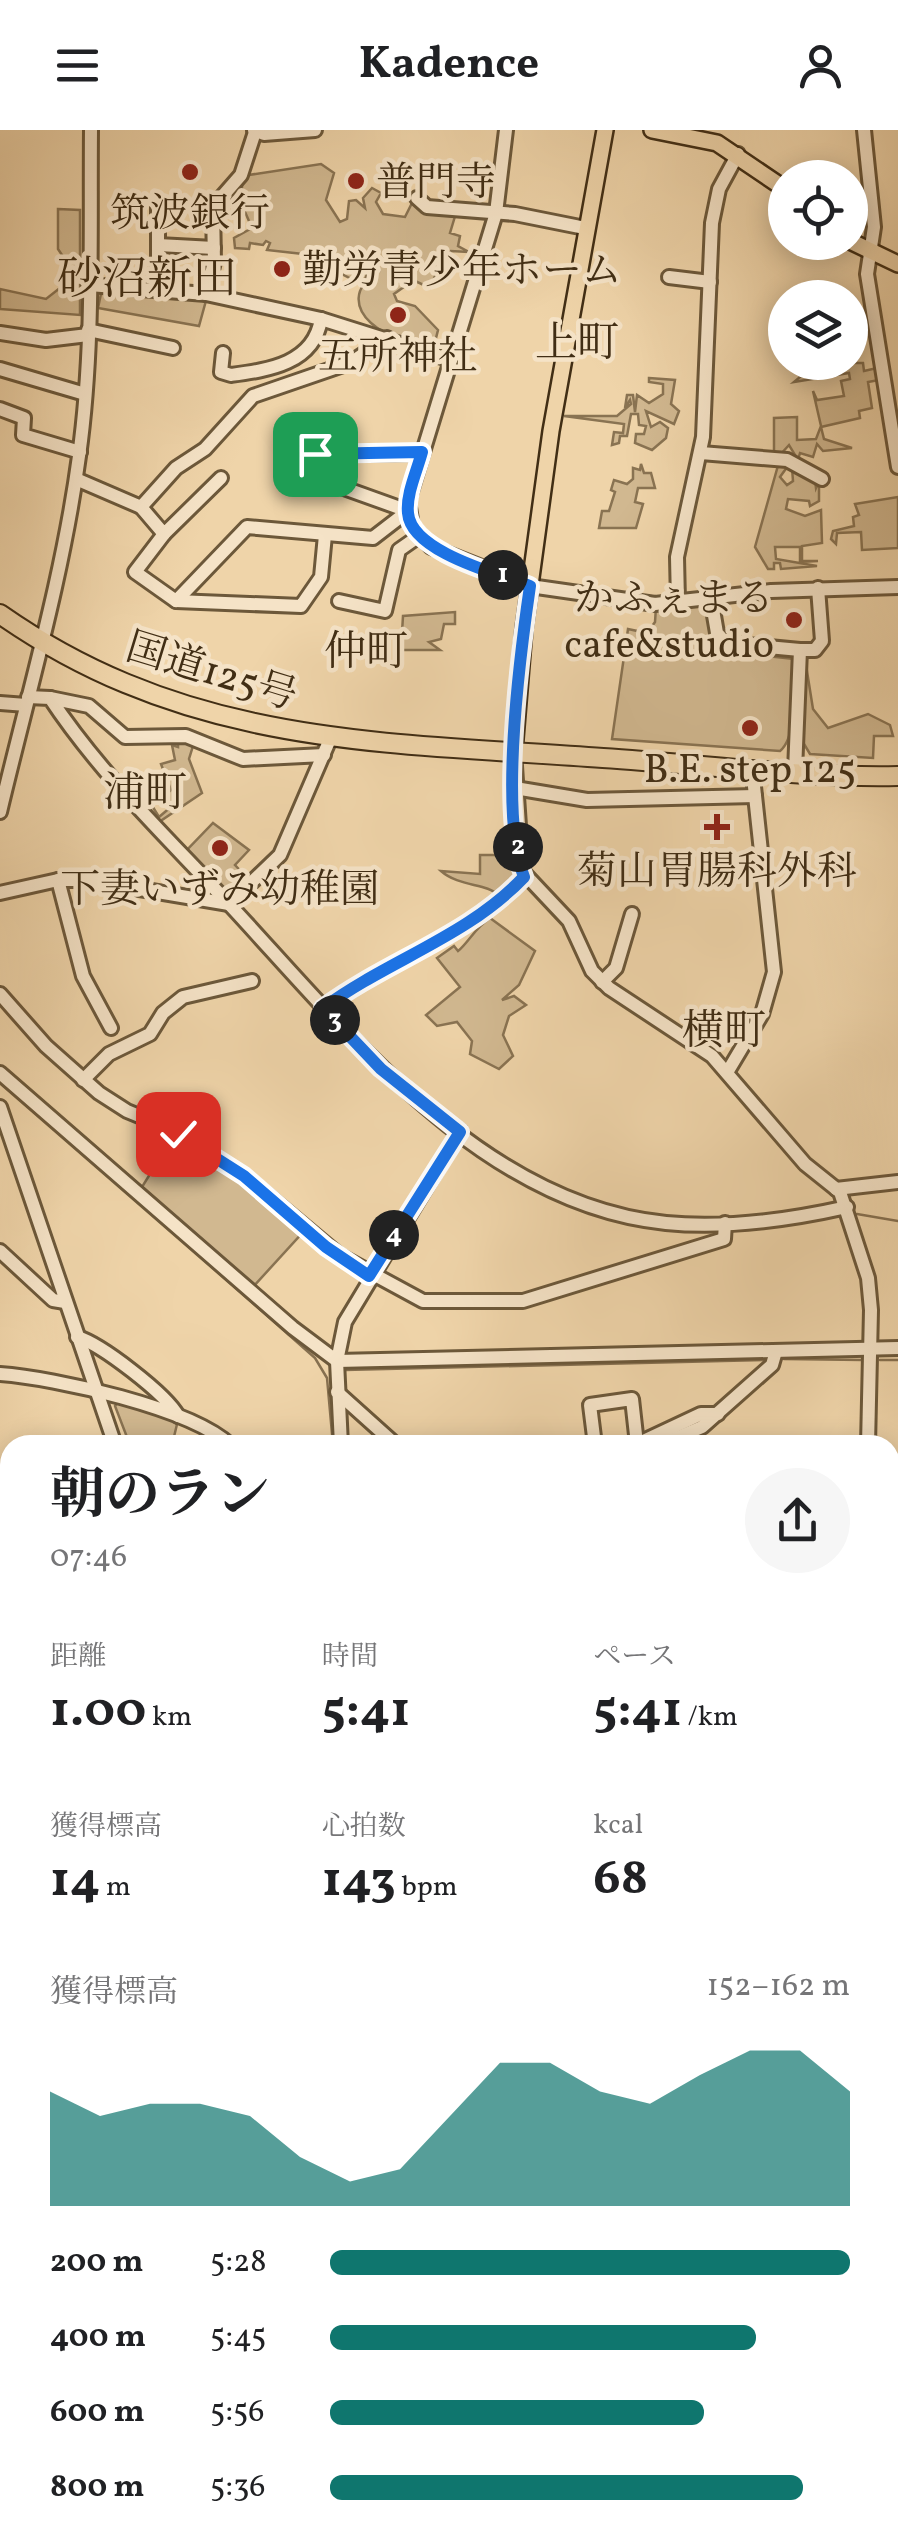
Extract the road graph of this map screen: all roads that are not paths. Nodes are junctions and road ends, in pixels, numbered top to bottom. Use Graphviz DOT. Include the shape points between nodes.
graph roads {
  1 [pos="91,130"];
  2 [pos="315,130"];
  3 [pos="505,130"];
  4 [pos="605,130"];
  5 [pos="652,130"];
  6 [pos="864,130"];
  7 [pos="255,131"];
  8 [pos="738,154"];
  9 [pos="867,160"];
  10 [pos="868,167"];
  11 [pos="768,177"];
  12 [pos="417,198"];
  13 [pos="158,203"];
  14 [pos="496,213"];
  15 [pos="584,228"];
  16 [pos="158,245"];
  17 [pos="868,246"];
  18 [pos="214,248"];
  19 [pos="868,253"];
  20 [pos="868,260"];
  21 [pos="898,264"];
  22 [pos="669,276"];
  23 [pos="710,282"];
  24 [pos="90,285"];
  25 [pos="158,290"];
  26 [pos="206,294"];
  27 [pos="321,319"];
  28 [pos="0,333"];
  29 [pos="88,333"];
  30 [pos="387,338"];
  31 [pos="173,348"];
  32 [pos="223,353"];
  33 [pos="450,360"];
  34 [pos="0,369"];
  35 [pos="85,394"];
  36 [pos="0,408"];
  37 [pos="896,449"];
  38 [pos="80,452"];
  39 [pos="422,452"];
  40 [pos="702,452"];
  41 [pos="294,455"];
  42 [pos="898,467"];
  43 [pos="221,478"];
  44 [pos="76,479"];
  45 [pos="822,479"];
  46 [pos="330,483"];
  47 [pos="141,507"];
  48 [pos="408,511"];
  49 [pos="164,534"];
  50 [pos="325,535"];
  51 [pos="418,536"];
  52 [pos="530,586"];
  53 [pos="898,587"];
  54 [pos="818,588"];
  55 [pos="711,598"];
  56 [pos="176,601"];
  57 [pos="339,601"];
  58 [pos="678,602"];
  59 [pos="0,614"];
  60 [pos="42,642"];
  61 [pos="800,650"];
  62 [pos="50,698"];
  63 [pos="27,701"];
  64 [pos="0,703"];
  65 [pos="327,747"];
  66 [pos="514,751"];
  67 [pos="752,768"];
  68 [pos="795,771"];
  69 [pos="898,776"];
  70 [pos="515,788"];
  71 [pos="755,796"];
  72 [pos="0,812"];
  73 [pos="524,877"];
  74 [pos="58,880"];
  75 [pos="0,893"];
  76 [pos="229,904"];
  77 [pos="632,914"];
  78 [pos="252,981"];
  79 [pos="602,982"];
  80 [pos="0,994"];
  81 [pos="323,1008"];
  82 [pos="111,1028"];
  83 [pos="728,1072"];
  84 [pos="0,1073"];
  85 [pos="82,1080"];
  86 [pos="0,1106"];
  87 [pos="460,1132"];
  88 [pos="898,1182"];
  89 [pos="836,1189"];
  90 [pos="847,1207"];
  91 [pos="725,1223"];
  92 [pos="0,1251"];
  93 [pos="369,1276"];
  94 [pos="65,1302"];
  95 [pos="77,1337"];
  96 [pos="871,1348"];
  97 [pos="898,1348"];
  98 [pos="776,1351"];
  99 [pos="338,1362"];
  100 [pos="0,1374"];
  101 [pos="337,1392"];
  102 [pos="96,1393"];
  103 [pos="718,1414"];
  104 [pos="178,1416"];
  105 [pos="111,1435"];
  106 [pos="212,1435"];
  107 [pos="340,1435"];
  108 [pos="385,1435"];
  109 [pos="594,1435"];
  110 [pos="635,1435"];
  111 [pos="656,1435"];
  112 [pos="685,1435"];
  113 [pos="868,1435"];
  1 -- 24 [label="street"];
  2 -- 7 [label="street"];
  3 -- 14 [label="street"];
  4 -- 15 [label="main road"];
  5 -- 8 [label="main road" via="709,140"];
  6 -- 9 [label="street"];
  7 -- 18 [label="street" via="241,175 214,207"];
  8 -- 11 [label="main road"];
  8 -- 23 [label="street" via="716,200"];
  10 -- 17 [label="street"];
  12 -- 14 [label="street" via="427,208"];
  13 -- 16 [label="street"];
  14 -- 15 [label="street"];
  14 -- 33 [label="street"];
  15 -- 52 [label="main road"];
  16 -- 18 [label="street"];
  16 -- 25 [label="street"];
  18 -- 26 [label="street"];
  19 -- 21 [label="main road"];
  20 -- 37 [label="street"];
  22 -- 23 [label="street"];
  23 -- 40 [label="street"];
  24 -- 25 [label="street"];
  24 -- 29 [label="street"];
  25 -- 26 [label="street"];
  26 -- 27 [label="street"];
  27 -- 30 [label="street"];
  27 -- 32 [label="street" via="320,330 292,362 231,375 222,372"];
  28 -- 29 [label="street" via="46,340"];
  29 -- 31 [label="street"];
  29 -- 35 [label="street"];
  30 -- 33 [label="street"];
  30 -- 47 [label="street" via="352,362 252,396"];
  33 -- 39 [label="street"];
  34 -- 35 [label="street"];
  35 -- 38 [label="street"];
  36 -- 38 [label="street" via="24,418 23,435"];
  37 -- 42 [label="street"];
  38 -- 44 [label="street"];
  39 -- 41 [label="street"];
  39 -- 48 [label="street"];
  40 -- 45 [label="street" via="787,460"];
  40 -- 58 [label="street" via="676,563"];
  43 -- 49 [label="street"];
  44 -- 47 [label="street"];
  44 -- 60 [label="street"];
  46 -- 48 [label="street"];
  47 -- 49 [label="street"];
  48 -- 50 [label="street" via="373,538"];
  48 -- 51 [label="street"];
  49 -- 56 [label="street" via="135,572"];
  50 -- 56 [label="street" via="247,527"];
  50 -- 56 [label="street" via="321,577 300,606"];
  51 -- 52 [label="street"];
  51 -- 57 [label="street" via="399,550 385,612"];
  52 -- 58 [label="street"];
  52 -- 66 [label="main road"];
  53 -- 54 [label="street"];
  54 -- 55 [label="street"];
  54 -- 61 [label="street" via="822,641 815,650"];
  55 -- 58 [label="street"];
  55 -- 61 [label="street" via="716,633 726,643"];
  59 -- 60 [label="highway, 国道125号"];
  60 -- 63 [label="street"];
  60 -- 65 [label="highway, 国道125号" via="170,701"];
  61 -- 68 [label="street"];
  62 -- 63 [label="street"];
  62 -- 65 [label="street" via="89,706 130,738 186,736 243,758"];
  62 -- 76 [label="street" via="107,774"];
  63 -- 64 [label="street"];
  63 -- 72 [label="street"];
  65 -- 66 [label="highway, 国道125号"];
  65 -- 76 [label="street" via="280,855"];
  66 -- 67 [label="highway, 国道125号"];
  66 -- 70 [label="street"];
  67 -- 68 [label="highway, 国道125号"];
  67 -- 71 [label="street"];
  68 -- 69 [label="highway, 国道125号"];
  70 -- 71 [label="street" via="599,800"];
  70 -- 73 [label="street"];
  71 -- 83 [label="street" via="774,976 762,1014"];
  73 -- 79 [label="street" via="569,922"];
  73 -- 81 [label="street" via="486,914 376,971"];
  74 -- 75 [label="street"];
  74 -- 76 [label="street" via="126,884"];
  74 -- 82 [label="street" via="82,976"];
  76 -- 81 [label="street"];
  77 -- 79 [label="street" via="617,966"];
  78 -- 85 [label="street" via="183,997 155,1030 110,1054"];
  79 -- 83 [label="street"];
  80 -- 85 [label="street"];
  81 -- 87 [label="street" via="381,1069"];
  83 -- 89 [label="street" via="789,1147"];
  84 -- 99 [label="street"];
  85 -- 93 [label="street" via="244,1176"];
  86 -- 94 [label="street"];
  87 -- 91 [label="street" via="514,1170 573,1199 666,1223"];
  87 -- 93 [label="street"];
  88 -- 89 [label="street"];
  89 -- 90 [label="street"];
  90 -- 91 [label="street"];
  90 -- 96 [label="street" via="868,1278"];
  91 -- 93 [label="street" via="724,1239 706,1247 523,1302 423,1301"];
  92 -- 94 [label="street" via="53,1300"];
  93 -- 99 [label="street" via="339,1338"];
  94 -- 95 [label="street"];
  95 -- 102 [label="street"];
  95 -- 104 [label="street" via="150,1387"];
  96 -- 97 [label="street"];
  96 -- 98 [label="street"];
  96 -- 113 [label="street"];
  98 -- 99 [label="street"];
  98 -- 103 [label="street" via="772,1365"];
  99 -- 101 [label="street"];
  100 -- 102 [label="street"];
  101 -- 107 [label="street"];
  101 -- 108 [label="street"];
  102 -- 104 [label="street"];
  102 -- 105 [label="street"];
  103 -- 111 [label="street" via="701,1414"];
  103 -- 112 [label="street"];
  104 -- 106 [label="street"];
  109 -- 110 [label="street" via="590,1405 632,1399"];
}
